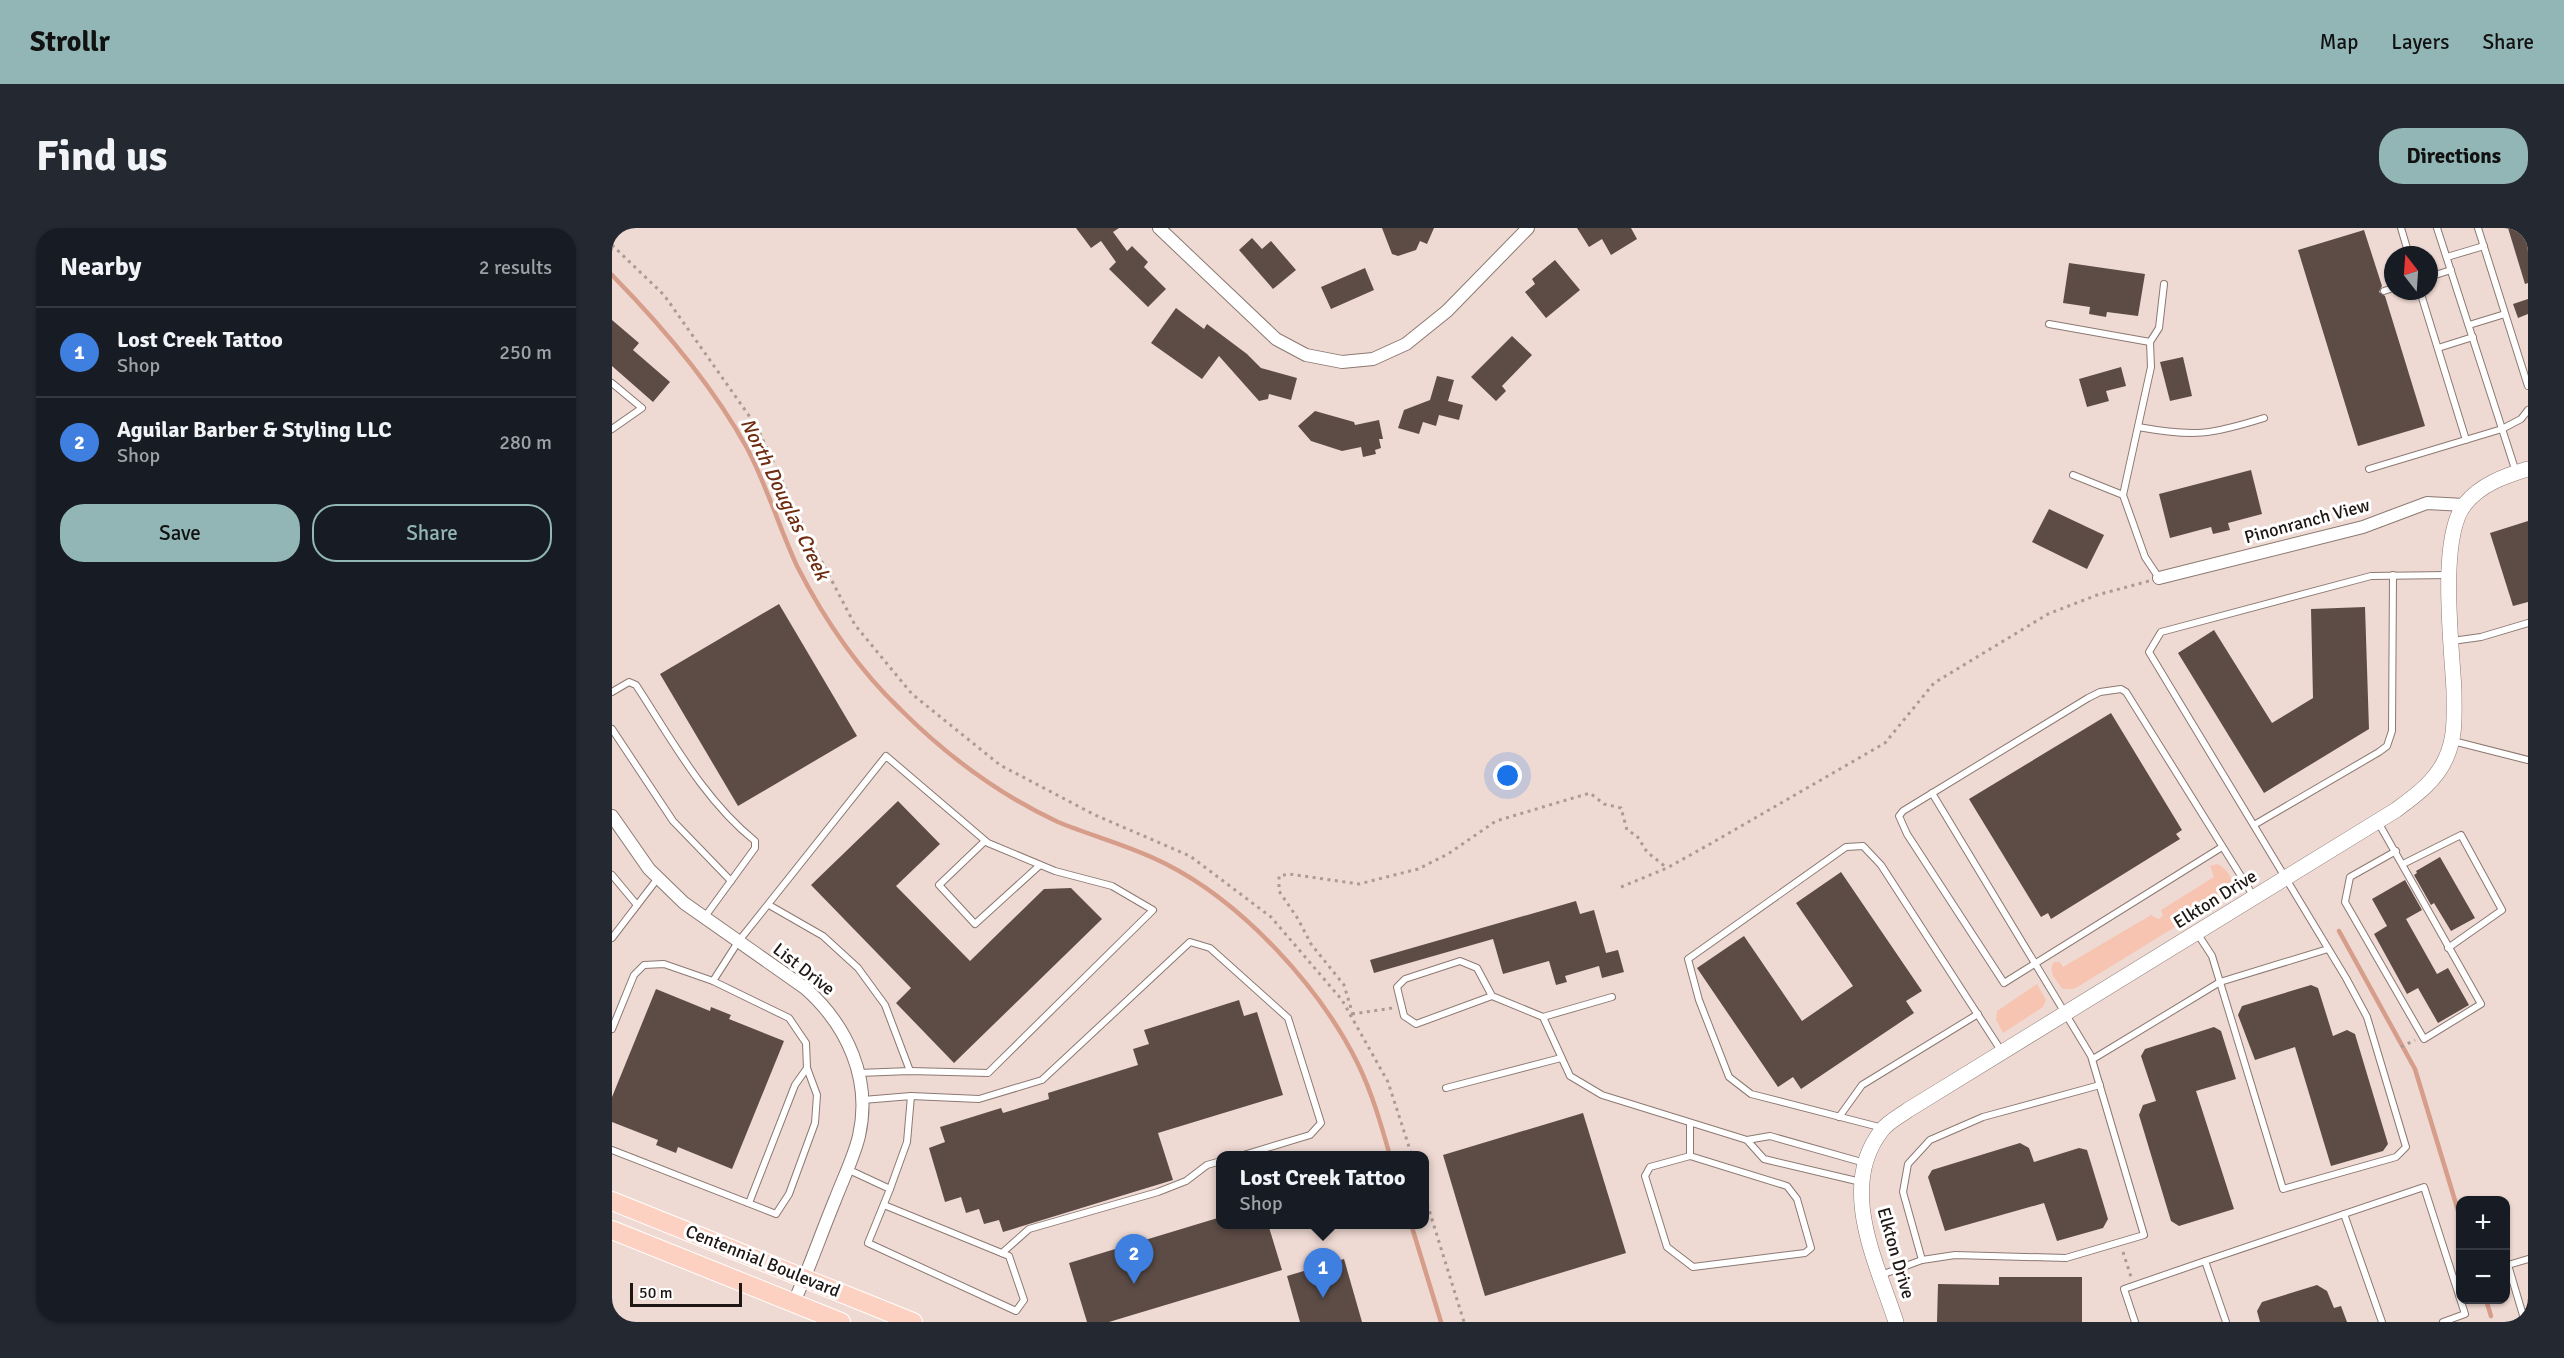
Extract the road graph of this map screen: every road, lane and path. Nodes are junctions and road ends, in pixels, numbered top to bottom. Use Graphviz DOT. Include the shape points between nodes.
graph roads {
  1 [pos="1159,228"];
  2 [pos="1528,228"];
  3 [pos="2401,228"];
  4 [pos="2437,228"];
  5 [pos="2478,228"];
  6 [pos="612,245"];
  7 [pos="2406,246"];
  8 [pos="2484,246"];
  9 [pos="2447,257"];
  10 [pos="2451,270"];
  11 [pos="2438,274"];
  12 [pos="2164,284"];
  13 [pos="2423,300"];
  14 [pos="2505,314"];
  15 [pos="2049,324"];
  16 [pos="2469,325"];
  17 [pos="2473,337"];
  18 [pos="2150,342"];
  19 [pos="2438,348"];
  20 [pos="612,383"];
  21 [pos="2528,386"];
  22 [pos="2528,410"];
  23 [pos="2264,418"];
  24 [pos="2138,428"];
  25 [pos="612,429"];
  26 [pos="2502,429"];
  27 [pos="2466,440"];
  28 [pos="2369,469"];
  29 [pos="2522,471"];
  30 [pos="2073,475"];
  31 [pos="2123,495"];
  32 [pos="2464,505"];
  33 [pos="2393,575"];
  34 [pos="2450,575"];
  35 [pos="2159,578"];
  36 [pos="2528,622"];
  37 [pos="2452,641"];
  38 [pos="612,692"];
  39 [pos="612,729"];
  40 [pos="2452,741"];
  41 [pos="2528,760"];
  42 [pos="1932,794"];
  43 [pos="612,816"];
  44 [pos="2378,821"];
  45 [pos="2254,825"];
  46 [pos="985,841"];
  47 [pos="2222,847"];
  48 [pos="2396,851"];
  49 [pos="2403,864"];
  50 [pos="1040,865"];
  51 [pos="1667,868"];
  52 [pos="612,875"];
  53 [pos="658,878"];
  54 [pos="2286,878"];
  55 [pos="731,881"];
  56 [pos="1622,887"];
  57 [pos="2254,898"];
  58 [pos="637,905"];
  59 [pos="769,905"];
  60 [pos="704,918"];
  61 [pos="2197,933"];
  62 [pos="612,938"];
  63 [pos="738,942"];
  64 [pos="2448,948"];
  65 [pos="2328,949"];
  66 [pos="2036,963"];
  67 [pos="713,981"];
  68 [pos="2220,982"];
  69 [pos="1492,996"];
  70 [pos="1612,997"];
  71 [pos="1402,1007"];
  72 [pos="1352,1014"];
  73 [pos="1978,1014"];
  74 [pos="2065,1014"];
  75 [pos="1543,1017"];
  76 [pos="612,1029"];
  77 [pos="2406,1044"];
  78 [pos="2401,1047"];
  79 [pos="2002,1052"];
  80 [pos="1562,1058"];
  81 [pos="2093,1059"];
  82 [pos="807,1068"];
  83 [pos="910,1071"];
  84 [pos="859,1073"];
  85 [pos="2100,1084"];
  86 [pos="1446,1088"];
  87 [pos="911,1096"];
  88 [pos="863,1100"];
  89 [pos="1839,1117"];
  90 [pos="1690,1122"];
  91 [pos="1883,1128"];
  92 [pos="1747,1140"];
  93 [pos="612,1150"];
  94 [pos="1254,1151"];
  95 [pos="1411,1151"];
  96 [pos="1690,1156"];
  97 [pos="1216,1162"];
  98 [pos="1866,1163"];
  99 [pos="846,1169"];
  100 [pos="1862,1182"];
  101 [pos="890,1189"];
  102 [pos="612,1202"];
  103 [pos="749,1203"];
  104 [pos="884,1205"];
  105 [pos="1429,1210"];
  106 [pos="2344,1214"];
  107 [pos="612,1230"];
  108 [pos="2120,1242"];
  109 [pos="1002,1253"];
  110 [pos="2528,1259"];
  111 [pos="1922,1260"];
  112 [pos="2205,1261"];
  113 [pos="1881,1275"];
  114 [pos="805,1277"];
  115 [pos="2134,1285"];
  116 [pos="794,1302"];
  117 [pos="841,1322"];
  118 [pos="913,1322"];
  119 [pos="1464,1322"];
  120 [pos="1896,1322"];
  121 [pos="2134,1322"];
  122 [pos="2226,1322"];
  123 [pos="2382,1322"];
  124 [pos="2443,1322"];
  125 [pos="2525,1322"];
  1 -- 2 [label="street" via="1276,339 1306,355 1342,362 1373,359 1398,349 1426,330"];
  3 -- 7 [label="lane"];
  4 -- 9 [label="lane"];
  5 -- 8 [label="lane"];
  6 -- 72 [label="path" via="664,295 757,428 855,625 912,694 1000,765 1095,815 1190,856 1271,917"];
  8 -- 9 [label="lane"];
  8 -- 14 [label="lane"];
  9 -- 10 [label="lane"];
  10 -- 11 [label="lane"];
  10 -- 16 [label="lane"];
  12 -- 18 [label="lane" via="2158,328"];
  13 -- 19 [label="lane"];
  14 -- 16 [label="lane"];
  14 -- 21 [label="lane"];
  15 -- 18 [label="lane"];
  16 -- 17 [label="lane"];
  17 -- 19 [label="lane"];
  17 -- 26 [label="lane"];
  18 -- 24 [label="lane" via="2151,367"];
  19 -- 27 [label="lane"];
  20 -- 25 [label="lane" via="642,408"];
  22 -- 26 [label="lane" via="2521,419"];
  23 -- 24 [label="lane" via="2197,435"];
  24 -- 31 [label="lane"];
  26 -- 27 [label="lane"];
  26 -- 29 [label="lane"];
  27 -- 28 [label="lane"];
  29 -- 32 [label="street, Elkton Drive" via="2489,484"];
  30 -- 31 [label="lane"];
  31 -- 35 [label="lane" via="2145,557"];
  32 -- 34 [label="street, Elkton Drive" via="2451,537"];
  32 -- 35 [label="street, Pinonranch View" via="2427,503 2363,527"];
  33 -- 34 [label="lane"];
  33 -- 45 [label="lane" via="2392,731 2387,746"];
  33 -- 45 [label="lane" via="2371,576 2161,632 2149,652"];
  34 -- 37 [label="street, Elkton Drive"];
  35 -- 51 [label="path" via="2048,614 1934,683 1885,743"];
  36 -- 37 [label="lane" via="2481,637"];
  37 -- 40 [label="street, Elkton Drive"];
  38 -- 55 [label="lane" via="629,682 636,685 715,804 755,842 755,848"];
  39 -- 55 [label="lane" via="673,821"];
  40 -- 41 [label="lane"];
  40 -- 44 [label="street, Elkton Drive" via="2445,760 2425,787"];
  42 -- 47 [label="lane" via="2100,692 2121,688"];
  42 -- 66 [label="lane"];
  42 -- 66 [label="lane" via="1903,812 1900,823 2004,983"];
  43 -- 53 [label="street, List Drive"];
  44 -- 48 [label="lane"];
  44 -- 54 [label="street, Elkton Drive"];
  45 -- 54 [label="lane"];
  46 -- 50 [label="lane"];
  46 -- 50 [label="lane" via="939,885 975,924"];
  46 -- 59 [label="lane" via="886,756"];
  47 -- 57 [label="lane"];
  47 -- 66 [label="lane"];
  48 -- 49 [label="lane"];
  48 -- 64 [label="lane" via="2350,877 2345,902 2424,1039 2481,1004"];
  49 -- 64 [label="lane"];
  49 -- 64 [label="lane" via="2462,835 2502,910"];
  50 -- 83 [label="lane" via="1112,886 1153,910 988,1073"];
  51 -- 56 [label="path"];
  51 -- 72 [label="path" via="1627,830 1621,808 1604,804 1590,793 1496,821 1418,869 1359,884 1279,876 1279,891 1311,944 1344,985"];
  52 -- 58 [label="lane"];
  53 -- 58 [label="lane"];
  53 -- 60 [label="street, List Drive"];
  54 -- 57 [label="street, Elkton Drive"];
  54 -- 65 [label="lane"];
  55 -- 60 [label="lane"];
  57 -- 61 [label="street, Elkton Drive"];
  58 -- 62 [label="lane"];
  59 -- 63 [label="lane"];
  59 -- 83 [label="lane" via="823,936 858,968 885,1005"];
  60 -- 63 [label="street, List Drive"];
  61 -- 68 [label="lane" via="2212,956"];
  61 -- 74 [label="street, Elkton Drive"];
  63 -- 67 [label="lane"];
  63 -- 84 [label="street, List Drive" via="818,1000 842,1031"];
  65 -- 68 [label="lane"];
  65 -- 68 [label="lane" via="2367,1017 2406,1147 2396,1157 2283,1189"];
  66 -- 74 [label="lane"];
  67 -- 76 [label="lane" via="664,964 644,965 634,975"];
  67 -- 82 [label="lane" via="789,1018 806,1043"];
  68 -- 81 [label="lane"];
  69 -- 71 [label="lane" via="1416,1024 1404,1016"];
  69 -- 71 [label="lane" via="1477,968 1460,961 1406,979 1397,987"];
  69 -- 75 [label="lane"];
  70 -- 75 [label="lane"];
  71 -- 72 [label="path"];
  72 -- 95 [label="path" via="1388,1082"];
  73 -- 79 [label="lane"];
  73 -- 89 [label="lane" via="1862,1085"];
  73 -- 89 [label="lane" via="1881,865 1863,846 1846,847 1688,959 1699,1000 1729,1077 1751,1094"];
  74 -- 79 [label="street, Elkton Drive"];
  74 -- 81 [label="lane"];
  75 -- 80 [label="lane"];
  77 -- 78 [label="path"];
  79 -- 91 [label="street, Elkton Drive"];
  80 -- 86 [label="lane"];
  80 -- 90 [label="lane" via="1570,1076 1602,1095"];
  81 -- 85 [label="lane"];
  82 -- 103 [label="lane" via="795,1085"];
  82 -- 103 [label="lane" via="818,1095 815,1123 789,1194 776,1214"];
  83 -- 84 [label="lane"];
  84 -- 88 [label="street, List Drive"];
  85 -- 108 [label="lane" via="2144,1235"];
  85 -- 111 [label="lane" via="1983,1118 1930,1140 1908,1164 1903,1192"];
  87 -- 88 [label="lane"];
  87 -- 94 [label="lane" via="979,1099 1042,1080 1190,942 1210,948 1288,1018 1321,1123 1311,1135"];
  87 -- 101 [label="lane" via="907,1142"];
  88 -- 99 [label="street, List Drive" via="859,1137"];
  89 -- 91 [label="lane"];
  90 -- 92 [label="lane"];
  90 -- 96 [label="lane"];
  91 -- 98 [label="street, Elkton Drive"];
  92 -- 98 [label="lane" via="1770,1136"];
  92 -- 100 [label="lane" via="1764,1159"];
  93 -- 103 [label="lane"];
  96 -- 96 [label="lane" via="1787,1186 1797,1199 1811,1248 1805,1253 1693,1267 1667,1247 1646,1176 1650,1167"];
  97 -- 109 [label="lane" via="1158,1192 1029,1229"];
  98 -- 100 [label="street, Elkton Drive"];
  99 -- 101 [label="lane"];
  99 -- 114 [label="street, List Drive"];
  100 -- 113 [label="street, Elkton Drive" via="1862,1210"];
  101 -- 104 [label="lane"];
  102 -- 114 [label="main road, Centennial Boulevard"];
  104 -- 109 [label="lane"];
  104 -- 109 [label="lane" via="868,1243 1016,1311 1024,1300 1009,1256"];
  105 -- 119 [label="path"];
  106 -- 112 [label="lane"];
  106 -- 123 [label="lane"];
  106 -- 124 [label="lane" via="2424,1187 2465,1314"];
  107 -- 116 [label="main road, Centennial Boulevard"];
  108 -- 111 [label="lane" via="2066,1258 1955,1255"];
  108 -- 115 [label="path"];
  110 -- 125 [label="lane" via="2508,1265"];
  111 -- 113 [label="lane"];
  112 -- 115 [label="lane"];
  112 -- 122 [label="lane"];
  113 -- 120 [label="street, Elkton Drive"];
  114 -- 116 [label="street, List Drive"];
  114 -- 118 [label="main road, Centennial Boulevard"];
  115 -- 121 [label="lane" via="2124,1289"];
  116 -- 117 [label="main road, Centennial Boulevard"];
}
